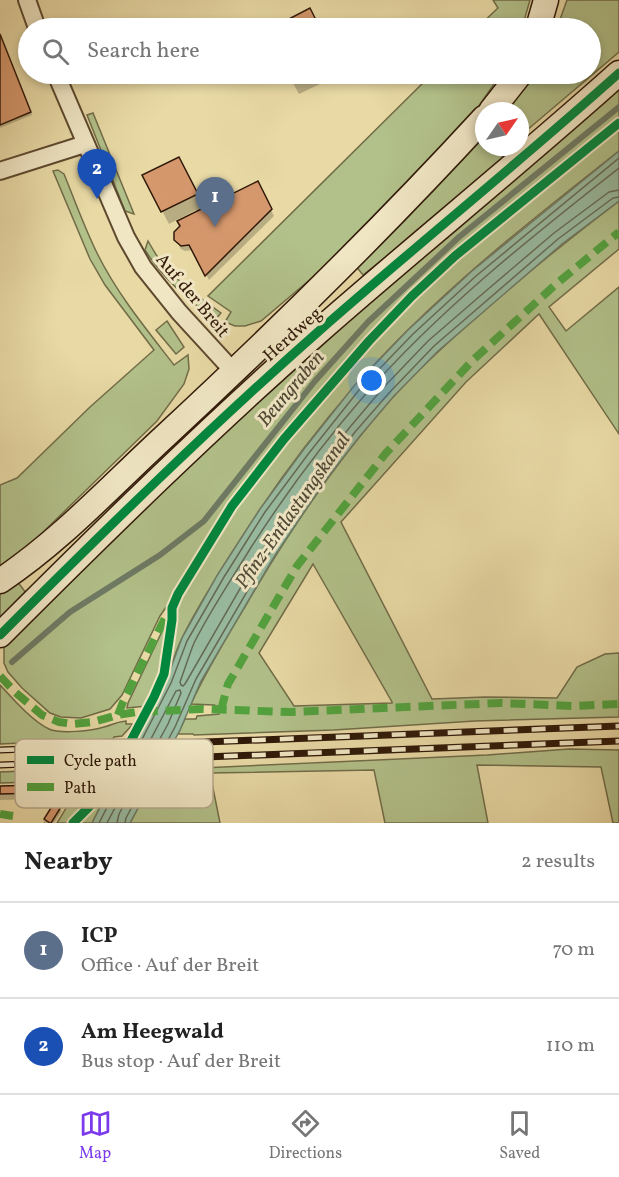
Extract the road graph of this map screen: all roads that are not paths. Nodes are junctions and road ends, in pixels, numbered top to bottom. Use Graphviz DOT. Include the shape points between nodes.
graph roads {
  1 [pos="27,0"];
  2 [pos="546,0"];
  3 [pos="33,18"];
  4 [pos="541,18"];
  5 [pos="619,73"];
  6 [pos="60,84"];
  7 [pos="512,84"];
  8 [pos="498,102"];
  9 [pos="475,127"];
  10 [pos="86,144"];
  11 [pos="0,171"];
  12 [pos="234,372"];
  13 [pos="0,581"];
  14 [pos="0,635"];
  1 -- 3 [label="street"];
  2 -- 4 [label="street"];
  5 -- 14 [label="street, Herdweg" via="235,406"];
  6 -- 10 [label="street, Auf der Breit"];
  7 -- 8 [label="street"];
  9 -- 12 [label="street" via="352,257"];
  10 -- 11 [label="street"];
  10 -- 12 [label="street, Auf der Breit" via="142,267"];
  12 -- 13 [label="street" via="59,536"];
}
